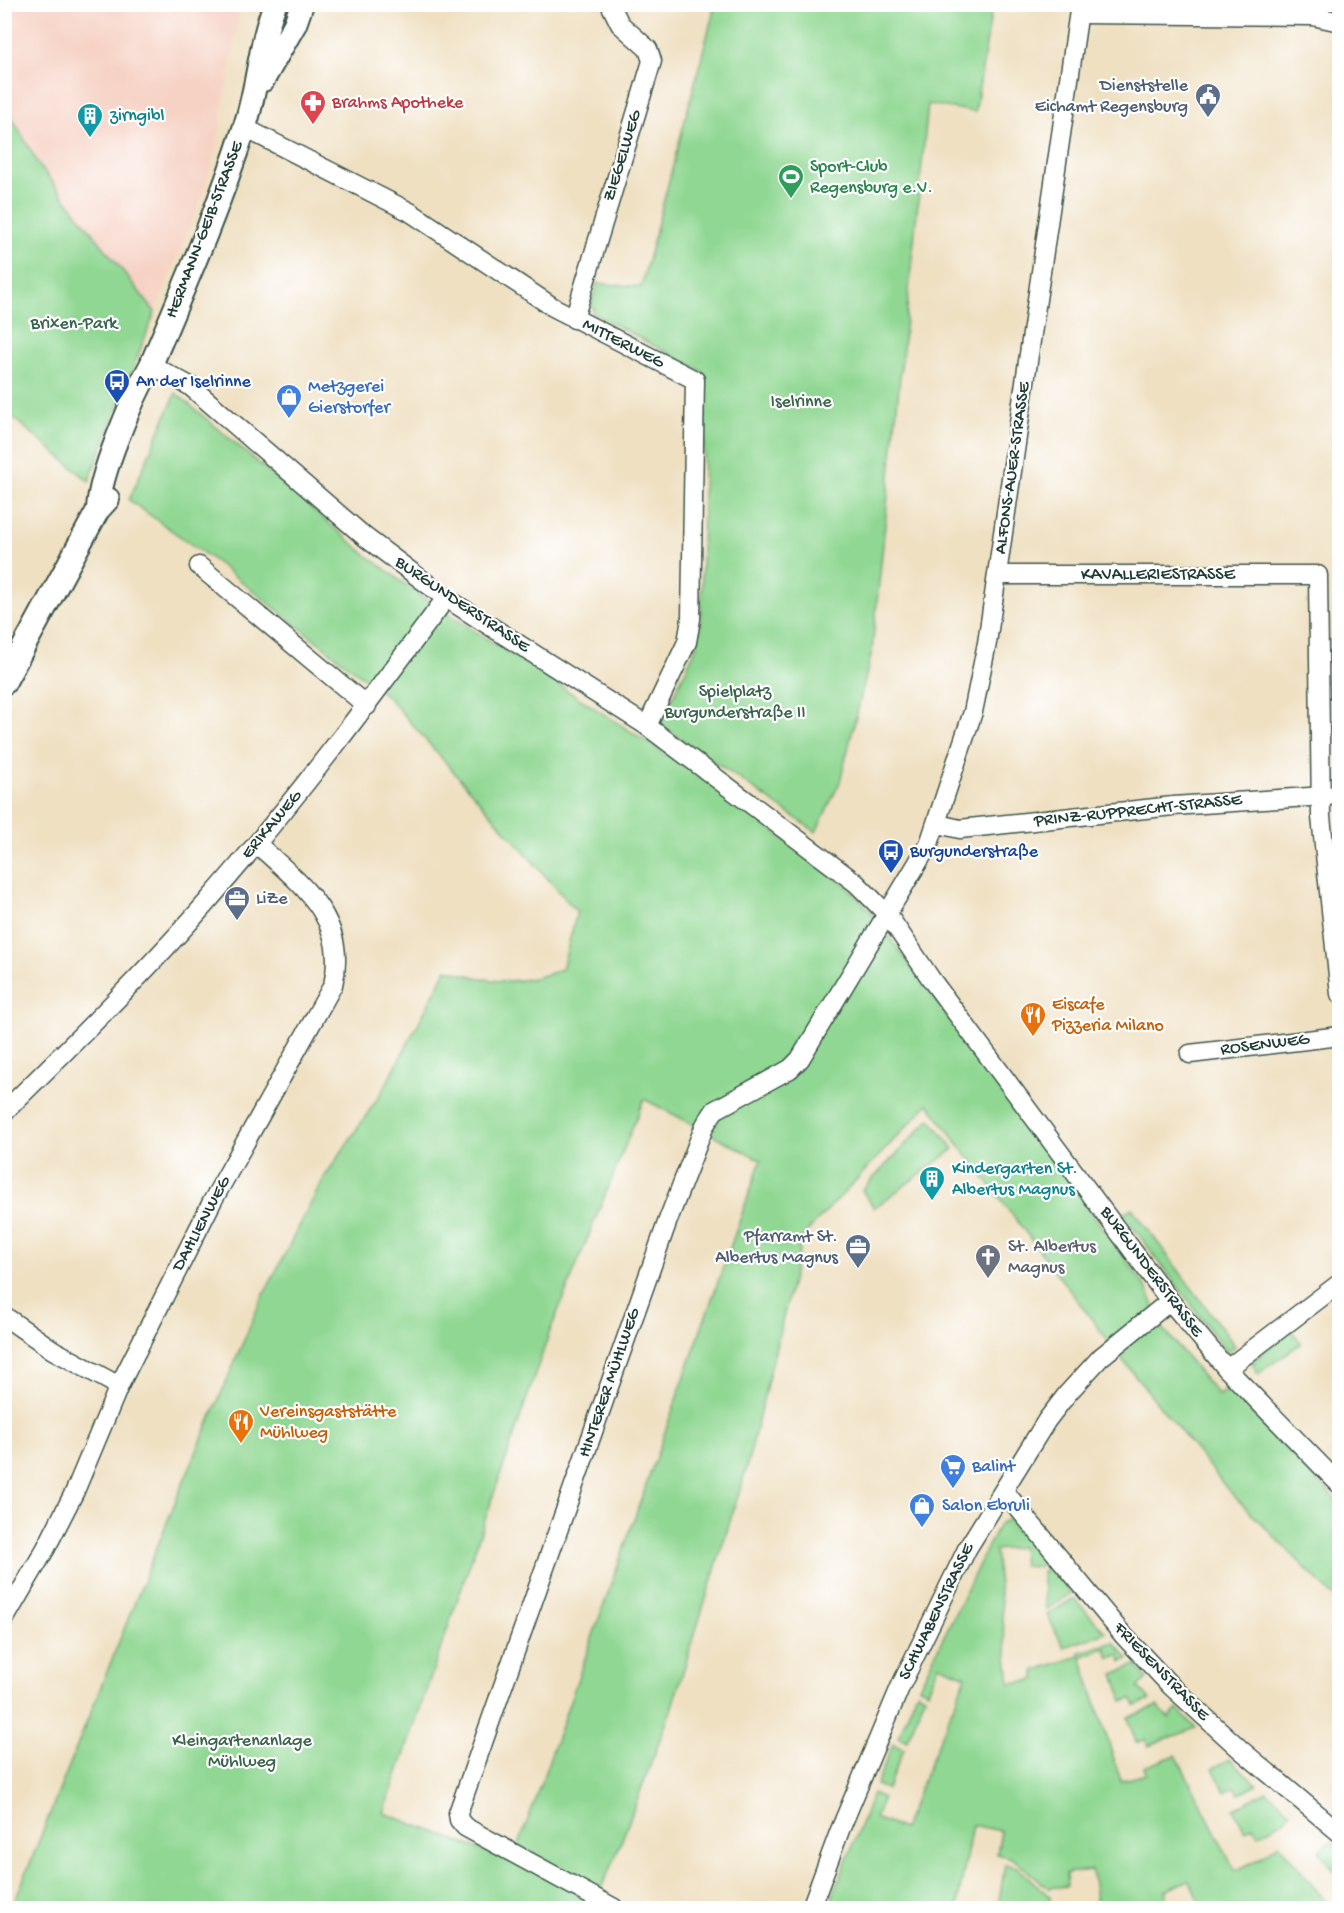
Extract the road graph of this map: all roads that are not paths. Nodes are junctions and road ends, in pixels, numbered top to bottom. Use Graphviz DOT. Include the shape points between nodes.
graph roads {
  1 [pos="274,4"];
  2 [pos="302,4"];
  3 [pos="610,4"];
  4 [pos="1079,10"];
  5 [pos="1340,22"];
  6 [pos="255,95"];
  7 [pos="245,128"];
  8 [pos="574,319"];
  9 [pos="151,365"];
  10 [pos="199,566"];
  11 [pos="997,575"];
  12 [pos="446,598"];
  13 [pos="6,676"];
  14 [pos="367,706"];
  15 [pos="647,726"];
  16 [pos="1319,795"];
  17 [pos="1340,795"];
  18 [pos="938,824"];
  19 [pos="257,844"];
  20 [pos="888,915"];
  21 [pos="1340,994"];
  22 [pos="1340,1036"];
  23 [pos="1190,1054"];
  24 [pos="4,1112"];
  25 [pos="1340,1283"];
  26 [pos="1170,1301"];
  27 [pos="4,1316"];
  28 [pos="1227,1368"];
  29 [pos="119,1386"];
  30 [pos="1340,1485"];
  31 [pos="1004,1491"];
  32 [pos="4,1620"];
  33 [pos="1340,1833"];
  34 [pos="614,1908"];
  35 [pos="811,1908"];
  1 -- 6 [label="street, HERMANN-GEIB-STRASSE"];
  2 -- 6 [label="street, HERMANN-GEIB-STRASSE"];
  3 -- 8 [label="street, ZIEGELWEG" via="620,24 648,49 652,61"];
  4 -- 5 [label="street" via="1313,16"];
  4 -- 11 [label="street, ALFONS-AUER-STRASSE"];
  6 -- 7 [label="street, HERMANN-GEIB-STRASSE"];
  7 -- 8 [label="street, MITTERWEG" via="433,225"];
  7 -- 9 [label="street, HERMANN-GEIB-STRASSE" via="214,215"];
  8 -- 15 [label="street, MITTERWEG" via="695,380 691,619 687,642"];
  9 -- 12 [label="street, BURGUNDERSTRASSE" via="190,386 365,537"];
  9 -- 13 [label="street, HERMANN-GEIB-STRASSE" via="149,396 111,494 98,510"];
  10 -- 14 [label="street"];
  11 -- 16 [label="street, KAVALLERIESTRASSE" via="1318,575"];
  11 -- 18 [label="street, ALFONS-AUER-STRASSE" via="973,712"];
  12 -- 14 [label="street, ERIKAWEG"];
  12 -- 15 [label="street, BURGUNDERSTRASSE"];
  14 -- 19 [label="street, ERIKAWEG"];
  15 -- 20 [label="street, BURGUNDERSTRASSE" via="827,859"];
  16 -- 17 [label="street, PRINZ-RUPPRECHT-STRASSE"];
  16 -- 18 [label="street, PRINZ-RUPPRECHT-STRASSE" via="960,829"];
  16 -- 21 [label="street"];
  18 -- 20 [label="street, ALFONS-AUER-STRASSE"];
  19 -- 24 [label="street, ERIKAWEG" via="205,904"];
  19 -- 29 [label="street, DAHLIENWEG" via="314,898 327,918 338,967 333,985 213,1200"];
  20 -- 26 [label="street, BURGUNDERSTRASSE" via="931,979"];
  20 -- 34 [label="street, HINTERER MÜHLWEG" via="800,1059 790,1069 715,1110 705,1125 458,1813 465,1827"];
  22 -- 23 [label="street, ROSENWEG"];
  25 -- 28 [label="street"];
  26 -- 28 [label="street, BURGUNDERSTRASSE"];
  26 -- 31 [label="street, SCHWABENSTRASSE" via="1101,1358 1068,1393"];
  27 -- 29 [label="street" via="53,1350"];
  28 -- 30 [label="street, BURGUNDERSTRASSE"];
  29 -- 32 [label="street, DAHLIENWEG" via="75,1491"];
  31 -- 33 [label="street, FRIESENSTRASSE" via="1124,1636 1171,1686"];
  31 -- 35 [label="street, SCHWABENSTRASSE" via="967,1549 924,1634"];
}
